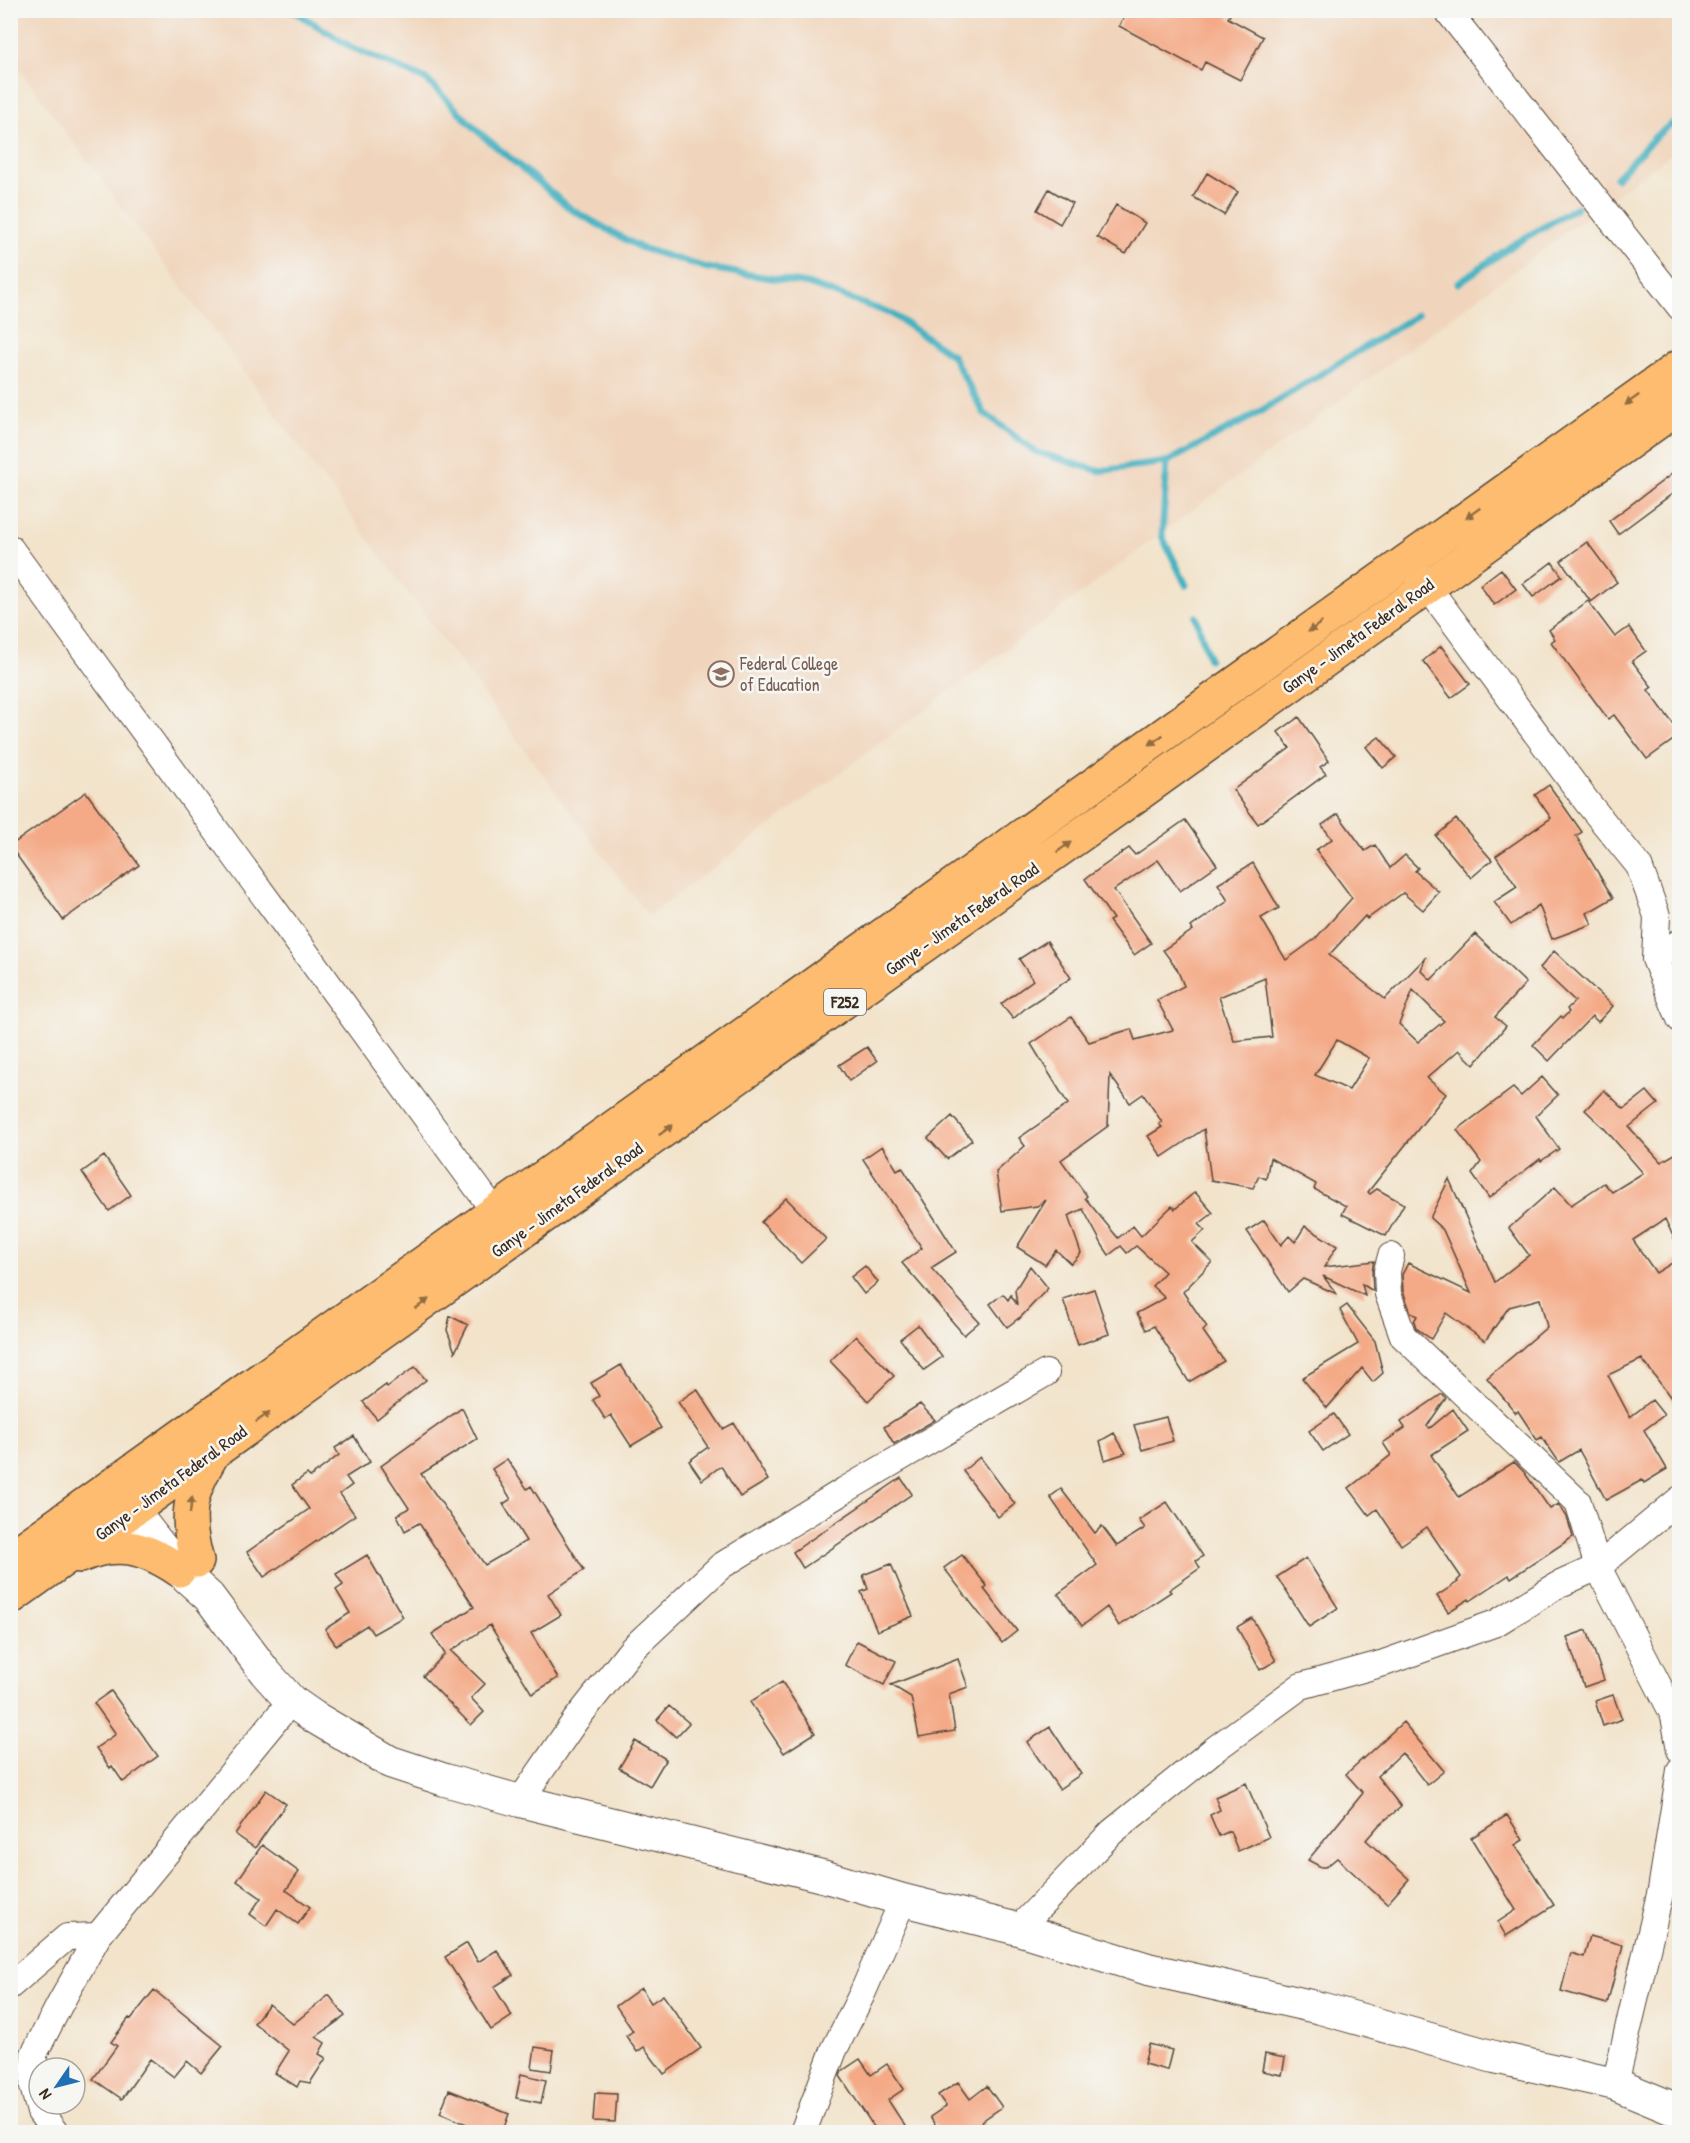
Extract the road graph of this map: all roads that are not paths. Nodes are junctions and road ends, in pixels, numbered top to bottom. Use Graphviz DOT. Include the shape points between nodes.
graph roads {
  1 [pos="1448,10"];
  2 [pos="1680,307"];
  3 [pos="1680,366"];
  4 [pos="1680,406"];
  5 [pos="10,549"];
  6 [pos="1408,560"];
  7 [pos="1426,586"];
  8 [pos="1680,942"];
  9 [pos="1655,958"];
  10 [pos="1680,1019"];
  11 [pos="696,1068"];
  12 [pos="714,1095"];
  13 [pos="495,1212"];
  14 [pos="1391,1256"];
  15 [pos="1046,1372"];
  16 [pos="213,1453"];
  17 [pos="121,1479"];
  18 [pos="1680,1499"];
  19 [pos="141,1505"];
  20 [pos="10,1558"];
  21 [pos="188,1565"];
  22 [pos="1598,1566"];
  23 [pos="49,1571"];
  24 [pos="10,1598"];
  25 [pos="291,1701"];
  26 [pos="1677,1714"];
  27 [pos="1680,1750"];
  28 [pos="1680,1770"];
  29 [pos="520,1801"];
  30 [pos="903,1900"];
  31 [pos="1018,1929"];
  32 [pos="98,1936"];
  33 [pos="10,1986"];
  34 [pos="1615,2084"];
  35 [pos="1680,2111"];
  36 [pos="55,2133"];
  37 [pos="803,2133"];
  1 -- 2 [label="street"];
  3 -- 6 [label="main road, Ganye - Jimeta Federal Road / F252, one-way"];
  4 -- 7 [label="main road, Ganye - Jimeta Federal Road / F252"];
  5 -- 13 [label="street"];
  6 -- 7 [label="street"];
  6 -- 11 [label="main road, Ganye - Jimeta Federal Road / F252, one-way"];
  7 -- 9 [label="street" via="1639,866 1657,916"];
  12 -- 7 [label="main road, Ganye - Jimeta Federal Road / F252, one-way"];
  8 -- 9 [label="street"];
  9 -- 10 [label="street"];
  11 -- 12 [label="main road"];
  11 -- 13 [label="main road, Ganye - Jimeta Federal Road / F252"];
  16 -- 12 [label="main road, Ganye - Jimeta Federal Road / F252, one-way"];
  13 -- 17 [label="main road, Ganye - Jimeta Federal Road / F252"];
  14 -- 22 [label="street" via="1388,1294 1403,1336 1578,1502"];
  15 -- 29 [label="street" via="721,1566 632,1649 575,1721"];
  16 -- 19 [label="main road, Ganye - Jimeta Federal Road / F252"];
  21 -- 16 [label="main road, one-way" via="193,1545 193,1492"];
  17 -- 19 [label="street"];
  17 -- 20 [label="main road, Ganye - Jimeta Federal Road / F252"];
  18 -- 22 [label="street"];
  19 -- 21 [label="street"];
  19 -- 23 [label="main road, Ganye - Jimeta Federal Road / F252"];
  21 -- 23 [label="main road" via="117,1546 95,1549"];
  21 -- 25 [label="street" via="265,1672"];
  22 -- 26 [label="street"];
  22 -- 31 [label="street" via="1496,1623 1394,1660 1301,1686 1112,1832"];
  23 -- 24 [label="main road, Ganye - Jimeta Federal Road / F252"];
  25 -- 29 [label="street" via="390,1762"];
  25 -- 32 [label="street"];
  26 -- 27 [label="street"];
  28 -- 34 [label="street" via="1661,1890"];
  29 -- 30 [label="street"];
  30 -- 31 [label="street"];
  30 -- 37 [label="street" via="834,2050"];
  31 -- 34 [label="street" via="1148,1969 1320,2008 1494,2057"];
  32 -- 33 [label="street" via="67,1937"];
  32 -- 36 [label="street" via="34,2054 33,2086 40,2112"];
  34 -- 35 [label="street"];
}
